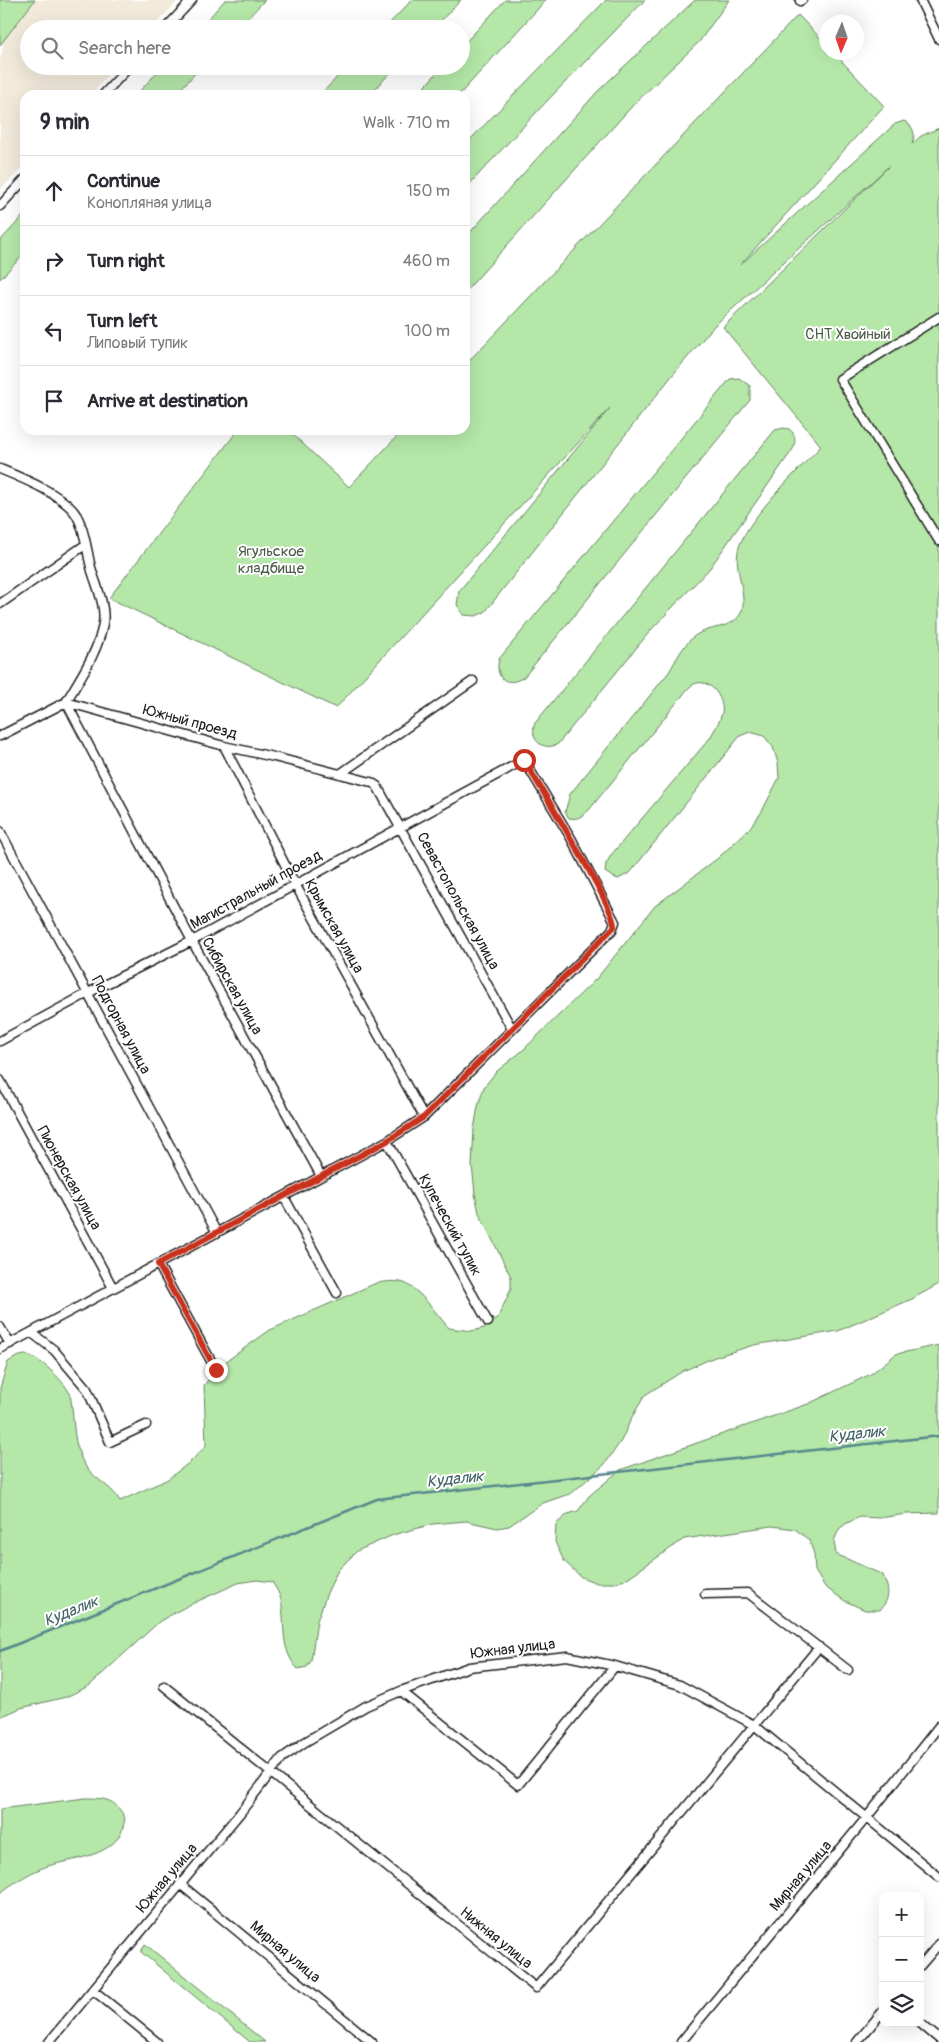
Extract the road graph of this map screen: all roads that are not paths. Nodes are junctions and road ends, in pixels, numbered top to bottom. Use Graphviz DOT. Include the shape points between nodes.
graph roads {
  1 [pos="192,0"];
  2 [pos="920,0"];
  3 [pos="173,20"];
  4 [pos="939,40"];
  5 [pos="122,75"];
  6 [pos="108,90"];
  7 [pos="20,184"];
  8 [pos="0,206"];
  9 [pos="939,317"];
  10 [pos="0,469"];
  11 [pos="939,541"];
  12 [pos="85,545"];
  13 [pos="0,604"];
  14 [pos="473,681"];
  15 [pos="66,702"];
  16 [pos="0,736"];
  17 [pos="224,746"];
  18 [pos="340,774"];
  19 [pos="377,786"];
  20 [pos="401,826"];
  21 [pos="0,831"];
  22 [pos="295,884"];
  23 [pos="192,941"];
  24 [pos="88,993"];
  25 [pos="512,1029"];
  26 [pos="0,1041"];
  27 [pos="0,1080"];
  28 [pos="424,1117"];
  29 [pos="387,1141"];
  30 [pos="321,1176"];
  31 [pos="284,1197"];
  32 [pos="217,1233"];
  33 [pos="158,1264"];
  34 [pos="113,1288"];
  35 [pos="338,1293"];
  36 [pos="488,1322"];
  37 [pos="0,1327"];
  38 [pos="32,1333"];
  39 [pos="10,1344"];
  40 [pos="0,1349"];
  41 [pos="216,1370"];
  42 [pos="146,1425"];
  43 [pos="705,1594"];
  44 [pos="819,1647"];
  45 [pos="615,1666"];
  46 [pos="848,1670"];
  47 [pos="164,1686"];
  48 [pos="401,1691"];
  49 [pos="754,1725"];
  50 [pos="939,1726"];
  51 [pos="271,1773"];
  52 [pos="867,1817"];
  53 [pos="939,1877"];
  54 [pos="180,1884"];
  55 [pos="939,1944"];
  56 [pos="924,1961"];
  57 [pos="93,1990"];
  58 [pos="879,2016"];
  59 [pos="924,2026"];
  60 [pos="939,2039"];
  61 [pos="49,2042"];
  62 [pos="157,2042"];
  63 [pos="372,2042"];
  64 [pos="681,2042"];
  65 [pos="857,2042"];
  1 -- 3 [label="street"];
  2 -- 4 [label="street"];
  5 -- 6 [label="street"];
  7 -- 8 [label="street"];
  9 -- 11 [label="street" via="840,379"];
  10 -- 12 [label="street" via="51,493 67,505 78,518"];
  12 -- 13 [label="street"];
  12 -- 15 [label="street" via="104,621 85,669"];
  14 -- 18 [label="street"];
  15 -- 16 [label="street"];
  15 -- 17 [label="street, Южный проезд"];
  15 -- 23 [label="street, Сибирская улица"];
  17 -- 18 [label="street, Южный проезд"];
  17 -- 22 [label="street, Крымская улица"];
  18 -- 19 [label="street, Южный проезд"];
  19 -- 20 [label="street, Севастопольская улица"];
  20 -- 22 [label="street, Магистральный проезд"];
  20 -- 25 [label="street, Севастопольская улица"];
  20 -- 25 [label="street, Магистральный проезд" via="524,760 580,854 615,925"];
  21 -- 24 [label="street, Подгорная улица"];
  22 -- 23 [label="street, Магистральный проезд"];
  22 -- 28 [label="street, Крымская улица"];
  23 -- 24 [label="street, Магистральный проезд"];
  23 -- 30 [label="street, Сибирская улица"];
  24 -- 26 [label="street, Магистральный проезд"];
  24 -- 32 [label="street, Подгорная улица"];
  25 -- 28 [label="street"];
  27 -- 34 [label="street, Пионерская улица"];
  28 -- 29 [label="street"];
  29 -- 30 [label="street"];
  29 -- 36 [label="street, Купеческий тупик"];
  30 -- 31 [label="street"];
  31 -- 32 [label="street"];
  31 -- 35 [label="street"];
  32 -- 33 [label="street"];
  33 -- 34 [label="street"];
  33 -- 41 [label="street"];
  34 -- 38 [label="street"];
  37 -- 39 [label="street"];
  38 -- 39 [label="street"];
  38 -- 42 [label="street" via="54,1350 87,1389 110,1442"];
  39 -- 40 [label="street"];
  43 -- 44 [label="street" via="748,1593"];
  44 -- 46 [label="street"];
  44 -- 49 [label="street, Нижняя улица"];
  45 -- 48 [label="street, Южная улица" via="567,1656 469,1667"];
  45 -- 48 [label="street" via="518,1785"];
  45 -- 49 [label="street, Южная улица" via="680,1685"];
  47 -- 51 [label="street, Нижняя улица"];
  48 -- 51 [label="street, Южная улица" via="366,1706 305,1742 282,1758"];
  49 -- 51 [label="street, Нижняя улица" via="536,1988"];
  49 -- 52 [label="street, Южная улица"];
  50 -- 52 [label="street, Мирная улица"];
  51 -- 54 [label="street, Южная улица"];
  52 -- 53 [label="street, Южная улица"];
  52 -- 64 [label="street, Мирная улица"];
  54 -- 57 [label="street, Южная улица"];
  54 -- 63 [label="street, Мирная улица"];
  55 -- 56 [label="street"];
  57 -- 61 [label="street, Южная улица"];
  57 -- 62 [label="street"];
  58 -- 65 [label="street"];
  59 -- 60 [label="street"];
}
